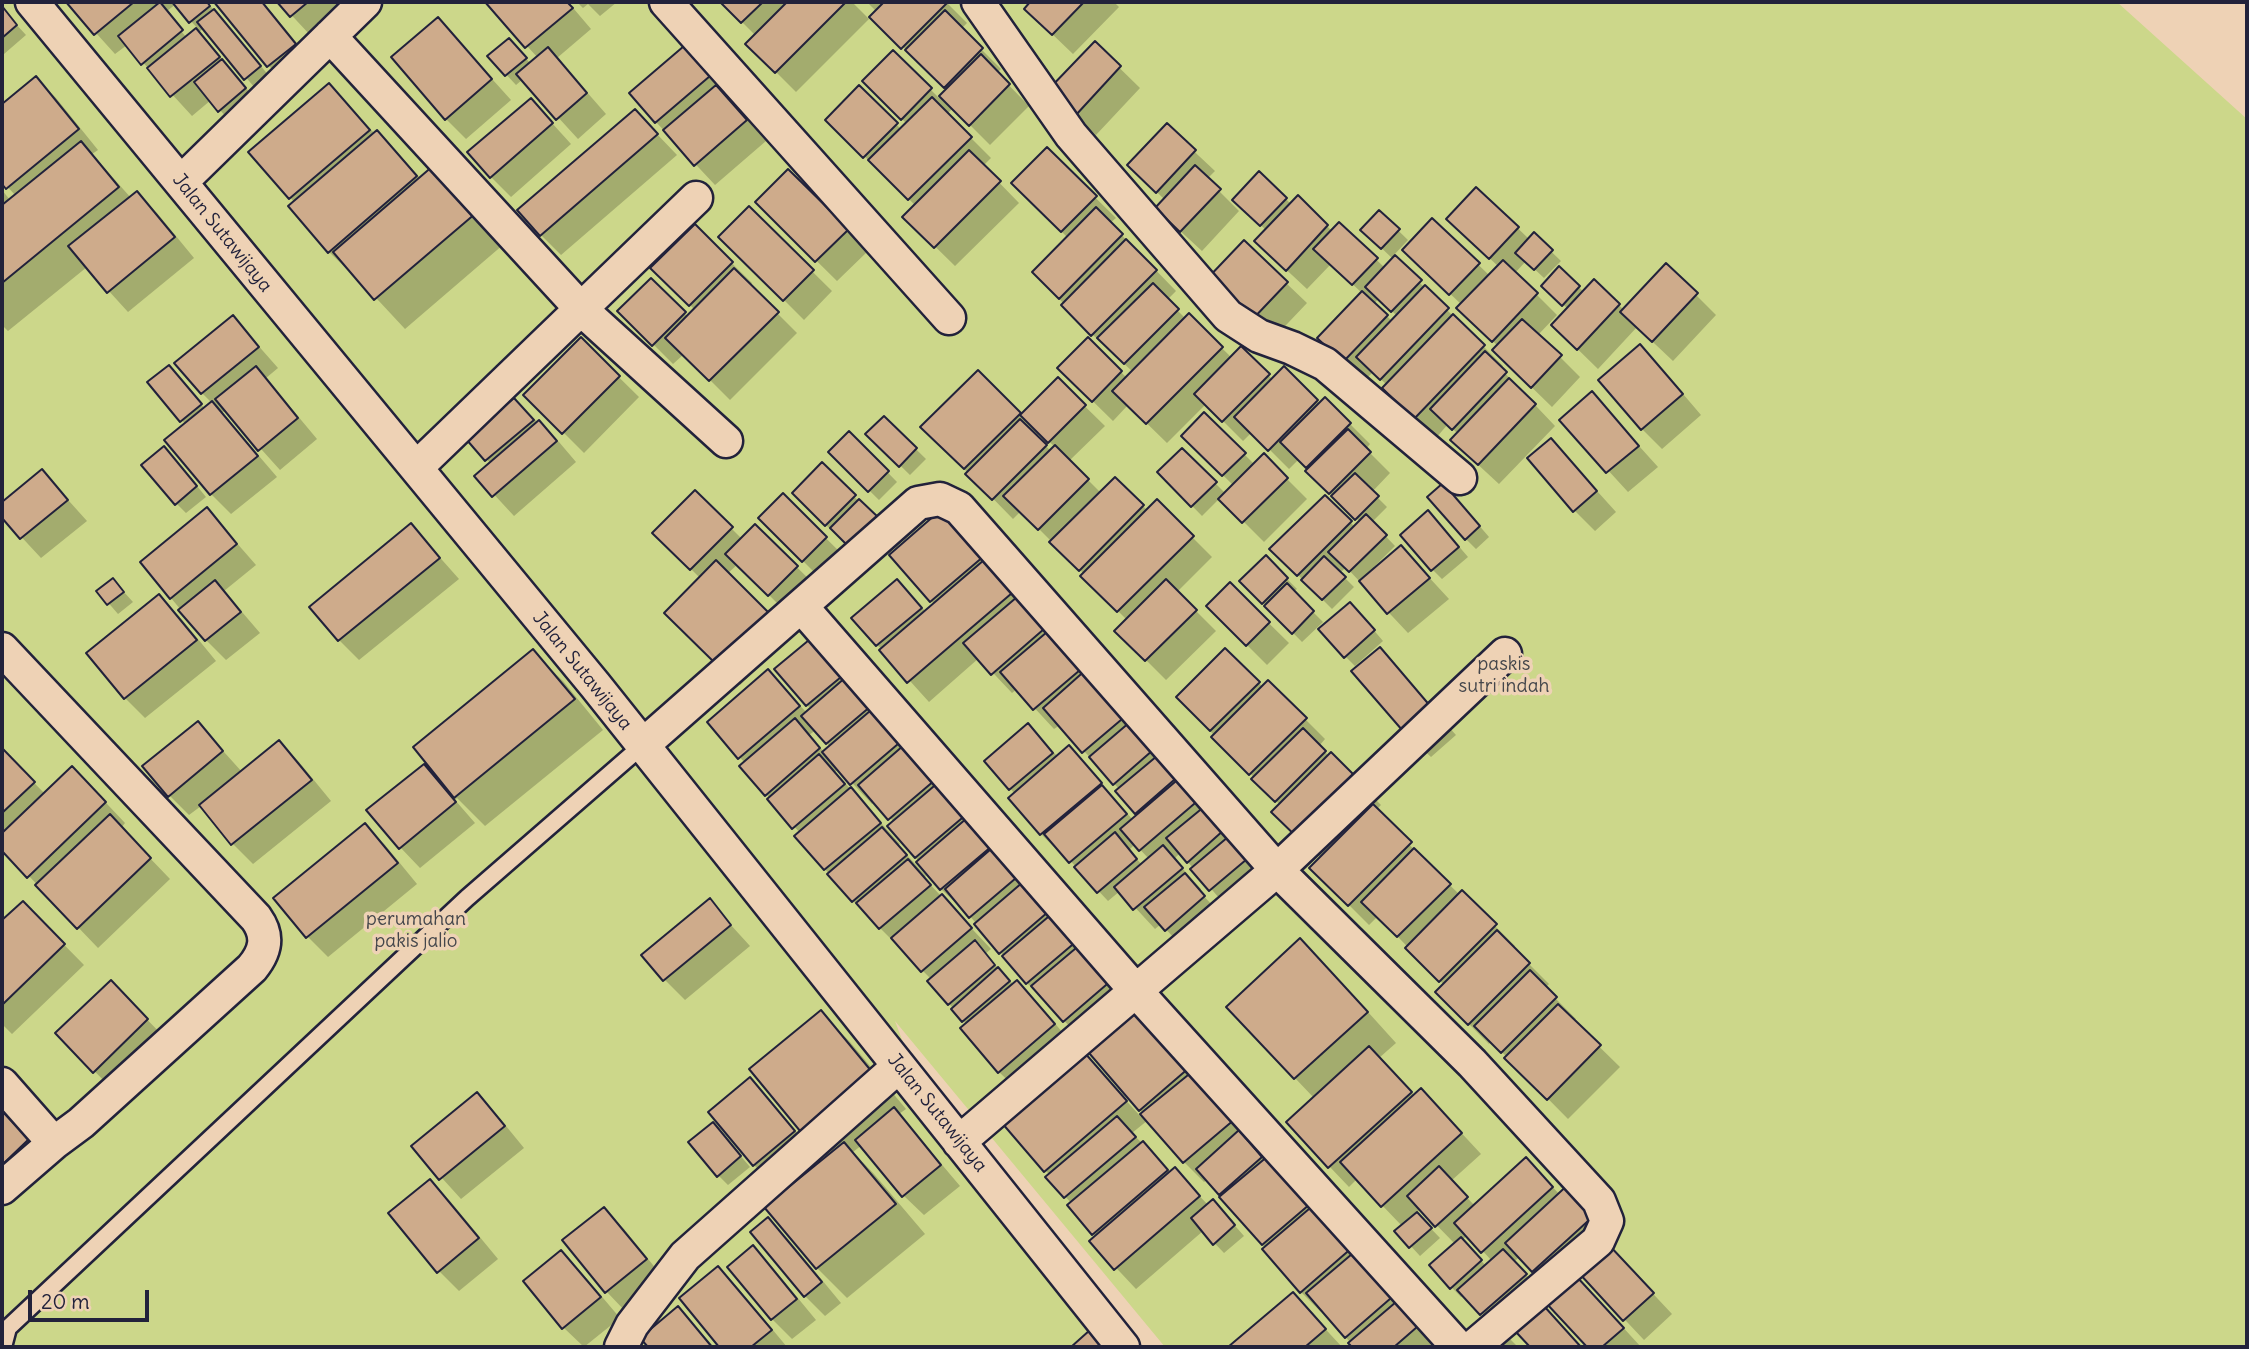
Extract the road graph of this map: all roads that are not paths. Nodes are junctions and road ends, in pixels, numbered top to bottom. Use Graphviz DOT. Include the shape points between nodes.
graph roads {
  1 [pos="32,2"];
  2 [pos="365,2"];
  3 [pos="666,2"];
  4 [pos="978,2"];
  5 [pos="330,36"];
  6 [pos="181,182"];
  7 [pos="696,198"];
  8 [pos="583,310"];
  9 [pos="949,317"];
  10 [pos="726,441"];
  11 [pos="416,468"];
  12 [pos="1460,478"];
  13 [pos="801,606"];
  14 [pos="2,649"];
  15 [pos="1505,654"];
  16 [pos="643,745"];
  17 [pos="1278,870"];
  18 [pos="1136,991"];
  19 [pos="899,1066"];
  20 [pos="2,1084"];
  21 [pos="959,1142"];
  22 [pos="54,1143"];
  23 [pos="2,1188"];
  24 [pos="3,1347"];
  25 [pos="621,1347"];
  26 [pos="1123,1347"];
  27 [pos="1458,1347"];
  28 [pos="1473,1347"];
  1 -- 6 [label="street, Jalan Sutawijaya"];
  2 -- 5 [label="street"];
  3 -- 9 [label="street"];
  4 -- 12 [label="street" via="1071,135 1228,316 1259,336 1325,365"];
  5 -- 6 [label="street"];
  5 -- 8 [label="street"];
  6 -- 11 [label="street, Jalan Sutawijaya"];
  7 -- 8 [label="street"];
  8 -- 10 [label="street"];
  8 -- 11 [label="street"];
  11 -- 16 [label="street, Jalan Sutawijaya"];
  13 -- 16 [label="street"];
  13 -- 17 [label="street" via="918,503 940,499 959,508"];
  13 -- 18 [label="street"];
  14 -- 22 [label="street" via="256,918 266,940 252,968"];
  15 -- 17 [label="street"];
  16 -- 19 [label="street, Jalan Sutawijaya"];
  16 -- 24 [label="lane" via="467,898 8,1328"];
  17 -- 18 [label="street"];
  17 -- 28 [label="street" via="1472,1063 1599,1201 1607,1221 1598,1241"];
  18 -- 21 [label="street"];
  18 -- 27 [label="street"];
  19 -- 21 [label="street, Jalan Sutawijaya"];
  19 -- 25 [label="street" via="685,1256 632,1325"];
  20 -- 22 [label="street"];
  21 -- 26 [label="street, Jalan Sutawijaya"];
  22 -- 23 [label="street"];
}
